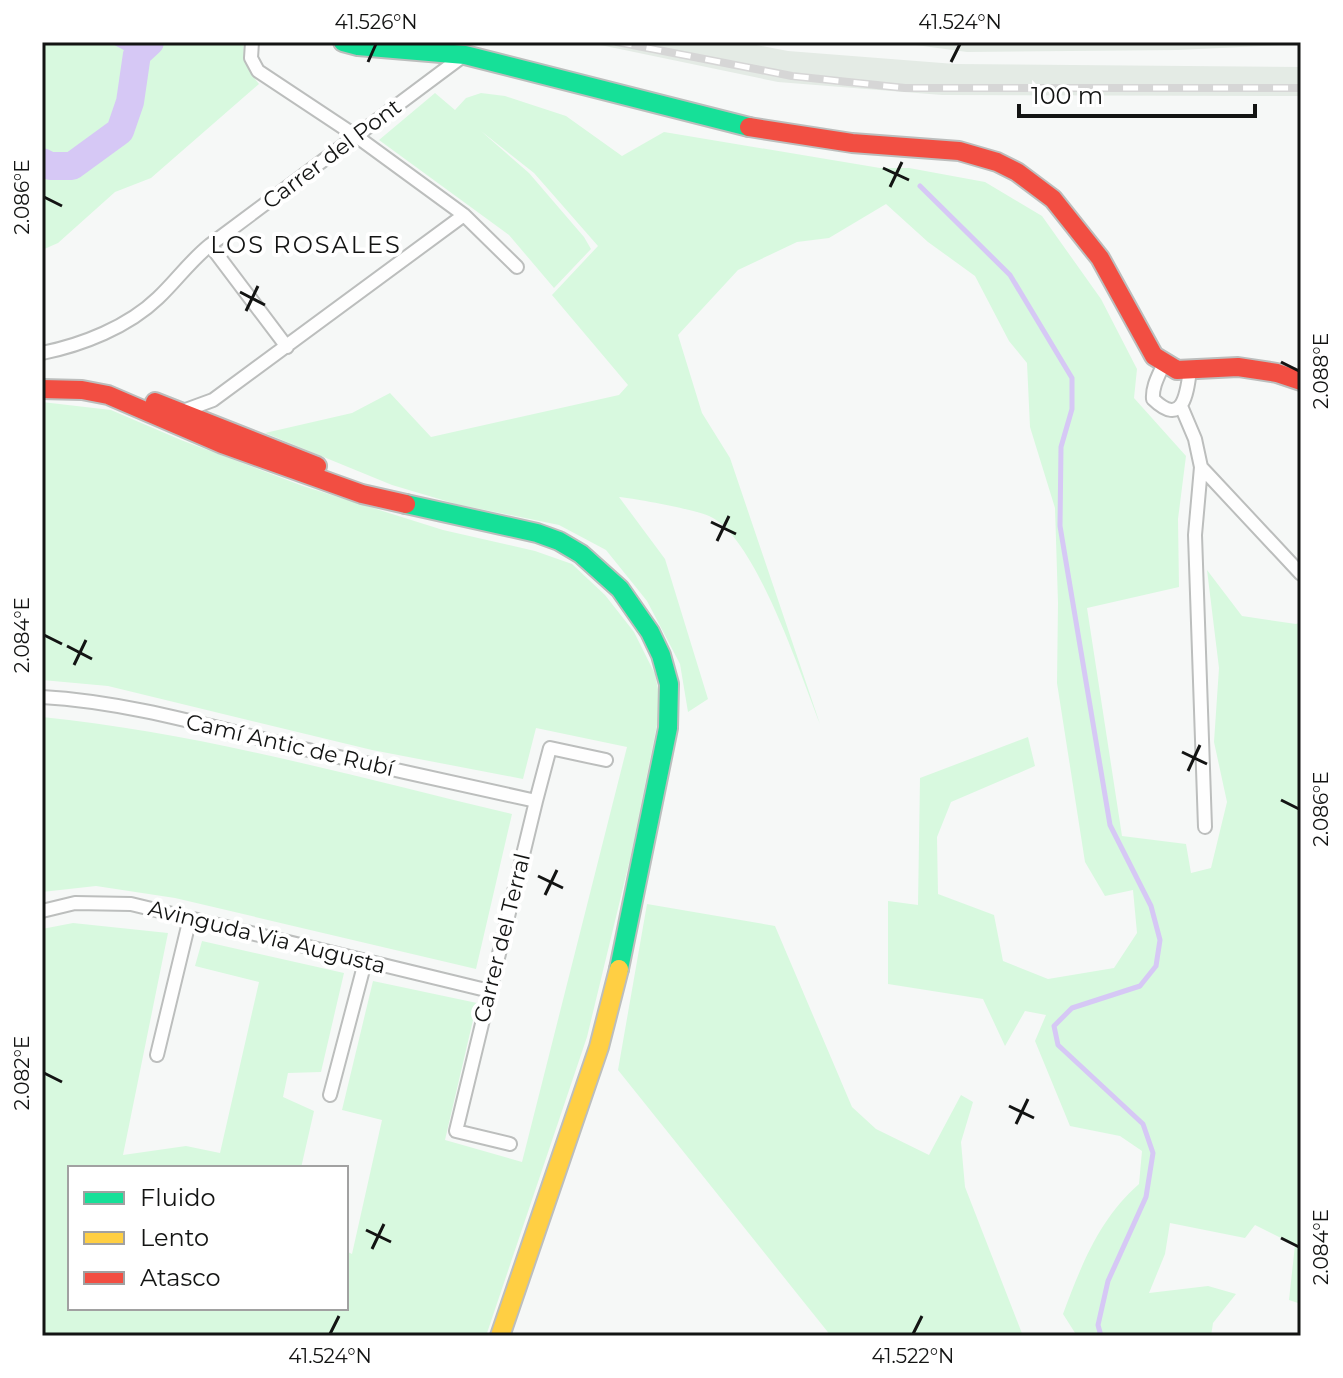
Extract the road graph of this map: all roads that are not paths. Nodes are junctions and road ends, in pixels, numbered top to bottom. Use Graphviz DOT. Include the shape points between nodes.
graph roads {
  1 [pos="252,42"];
  2 [pos="343,42"];
  3 [pos="465,55"];
  4 [pos="356,136"];
  5 [pos="464,215"];
  6 [pos="210,245"];
  7 [pos="517,267"];
  8 [pos="287,347"];
  9 [pos="42,353"];
  10 [pos="1164,363"];
  11 [pos="1190,370"];
  12 [pos="42,377"];
  13 [pos="1301,381"];
  14 [pos="42,389"];
  15 [pos="213,400"];
  16 [pos="1181,406"];
  17 [pos="180,411"];
  18 [pos="216,425"];
  19 [pos="251,455"];
  20 [pos="1201,467"];
  21 [pos="389,498"];
  22 [pos="1301,574"];
  23 [pos="42,697"];
  24 [pos="606,760"];
  25 [pos="536,801"];
  26 [pos="1205,827"];
  27 [pos="42,911"];
  28 [pos="190,918"];
  29 [pos="365,962"];
  30 [pos="490,991"];
  31 [pos="157,1055"];
  32 [pos="330,1095"];
  33 [pos="510,1144"];
  34 [pos="500,1336"];
  1 -- 4 [label="street" via="251,58 258,71"];
  2 -- 3 [label="main road"];
  3 -- 4 [label="street, Carrer del Pont"];
  3 -- 10 [label="main road" via="750,127 852,143 959,151 997,162 1053,199 1100,258 1154,356"];
  4 -- 5 [label="street"];
  4 -- 6 [label="street, Carrer del Pont"];
  5 -- 7 [label="street"];
  5 -- 8 [label="street"];
  6 -- 8 [label="street"];
  6 -- 9 [label="street, Carrer del Pont" via="157,299 117,326 71,347"];
  8 -- 15 [label="street"];
  10 -- 11 [label="main road"];
  10 -- 16 [label="street" via="1153,399 1168,410"];
  11 -- 13 [label="main road" via="1238,367"];
  11 -- 16 [label="street" via="1188,395"];
  12 -- 17 [label="main road" via="115,388"];
  14 -- 19 [label="main road" via="82,390 126,400"];
  15 -- 17 [label="street"];
  15 -- 18 [label="street"];
  16 -- 20 [label="street"];
  17 -- 18 [label="main road"];
  18 -- 19 [label="street"];
  18 -- 21 [label="main road"];
  19 -- 21 [label="main road" via="362,494"];
  20 -- 22 [label="street"];
  20 -- 26 [label="street" via="1195,535"];
  21 -- 34 [label="main road" via="548,536 577,550 604,572 638,615 660,654 670,688 668,728 612,1001"];
  23 -- 25 [label="street, Camí Antic de Rubí" via="201,723"];
  24 -- 25 [label="street, Carrer del Terral" via="550,748"];
  25 -- 30 [label="street, Carrer del Terral"];
  27 -- 28 [label="street, Avinguda Via Augusta" via="75,903 131,904"];
  28 -- 29 [label="street, Avinguda Via Augusta"];
  28 -- 31 [label="street"];
  29 -- 30 [label="street, Avinguda Via Augusta"];
  29 -- 32 [label="street"];
  30 -- 33 [label="street, Carrer del Terral" via="456,1131"];
}
